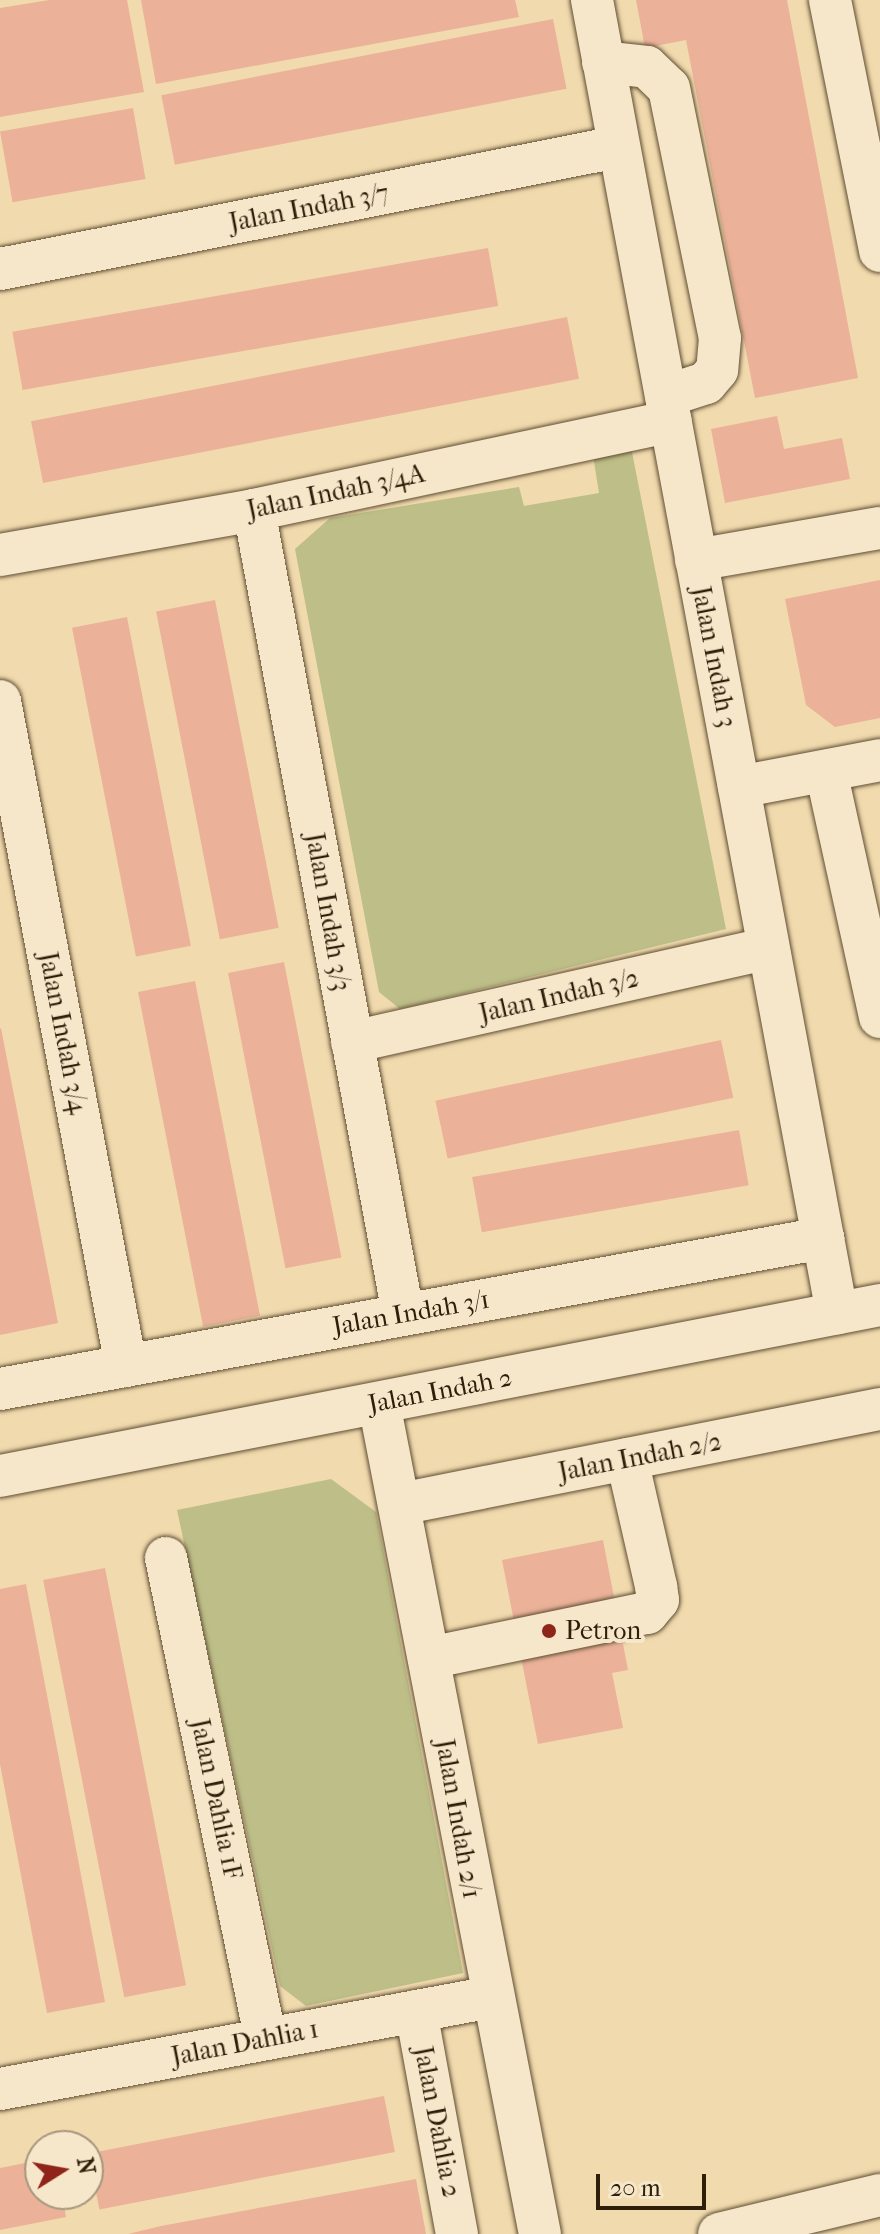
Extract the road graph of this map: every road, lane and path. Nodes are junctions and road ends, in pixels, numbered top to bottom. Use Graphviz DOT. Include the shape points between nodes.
graph roads {
  1 [pos="592,0"];
  2 [pos="830,0"];
  3 [pos="603,62"];
  4 [pos="617,147"];
  5 [pos="880,251"];
  6 [pos="0,269"];
  7 [pos="668,408"];
  8 [pos="254,510"];
  9 [pos="880,528"];
  10 [pos="0,555"];
  11 [pos="696,560"];
  12 [pos="0,701"];
  13 [pos="880,760"];
  14 [pos="826,771"];
  15 [pos="739,787"];
  16 [pos="766,949"];
  17 [pos="873,963"];
  18 [pos="880,1017"];
  19 [pos="352,1042"];
  20 [pos="823,1238"];
  21 [pos="880,1305"];
  22 [pos="837,1313"];
  23 [pos="403,1314"];
  24 [pos="126,1366"];
  25 [pos="0,1389"];
  26 [pos="379,1403"];
  27 [pos="880,1409"];
  28 [pos="627,1459"];
  29 [pos="0,1476"];
  30 [pos="400,1504"];
  31 [pos="166,1558"];
  32 [pos="429,1658"];
  33 [pos="491,1997"];
  34 [pos="416,2011"];
  35 [pos="266,2039"];
  36 [pos="0,2089"];
  37 [pos="880,2195"];
  38 [pos="457,2234"];
  39 [pos="540,2234"];
  40 [pos="719,2234"];
  1 -- 3 [label="street, Jalan Indah 3"];
  2 -- 5 [label="street"];
  3 -- 4 [label="street, Jalan Indah 3"];
  3 -- 7 [label="street, Jalan Indah 3/4A" via="647,67 669,88 720,338 717,370"];
  4 -- 6 [label="street, Jalan Indah 3/7"];
  4 -- 7 [label="street, Jalan Indah 3"];
  7 -- 8 [label="street, Jalan Indah 3/4A"];
  7 -- 11 [label="street, Jalan Indah 3"];
  8 -- 10 [label="street, Jalan Indah 3/4A"];
  8 -- 19 [label="street, Jalan Indah 3/3"];
  9 -- 11 [label="street"];
  11 -- 15 [label="street, Jalan Indah 3"];
  12 -- 24 [label="street, Jalan Indah 3/4"];
  13 -- 14 [label="street"];
  14 -- 15 [label="street"];
  14 -- 17 [label="street"];
  15 -- 16 [label="street, Jalan Indah 3"];
  16 -- 19 [label="street, Jalan Indah 3/2"];
  16 -- 20 [label="street, Jalan Indah 3"];
  17 -- 18 [label="street"];
  19 -- 23 [label="street, Jalan Indah 3/3"];
  20 -- 22 [label="street, Jalan Indah 3"];
  20 -- 23 [label="street, Jalan Indah 3/1"];
  21 -- 22 [label="street, Jalan Indah 2"];
  22 -- 26 [label="street, Jalan Indah 2"];
  23 -- 24 [label="street, Jalan Indah 3/1"];
  24 -- 25 [label="street, Jalan Indah 3/1"];
  26 -- 29 [label="street, Jalan Indah 2"];
  26 -- 30 [label="street, Jalan Indah 2/1"];
  27 -- 28 [label="street, Jalan Indah 2/2"];
  28 -- 30 [label="street, Jalan Indah 2/2"];
  28 -- 32 [label="street" via="658,1600 647,1613"];
  30 -- 32 [label="street, Jalan Indah 2/1"];
  31 -- 35 [label="street, Jalan Dahlia 1F"];
  32 -- 33 [label="street, Jalan Indah 2/1"];
  33 -- 34 [label="street, Jalan Dahlia 1"];
  33 -- 39 [label="street, Jalan Indah 2/1"];
  34 -- 35 [label="street, Jalan Dahlia 1"];
  34 -- 38 [label="street, Jalan Dahlia 2"];
  35 -- 36 [label="street, Jalan Dahlia 1"];
  37 -- 40 [label="street"];
}
